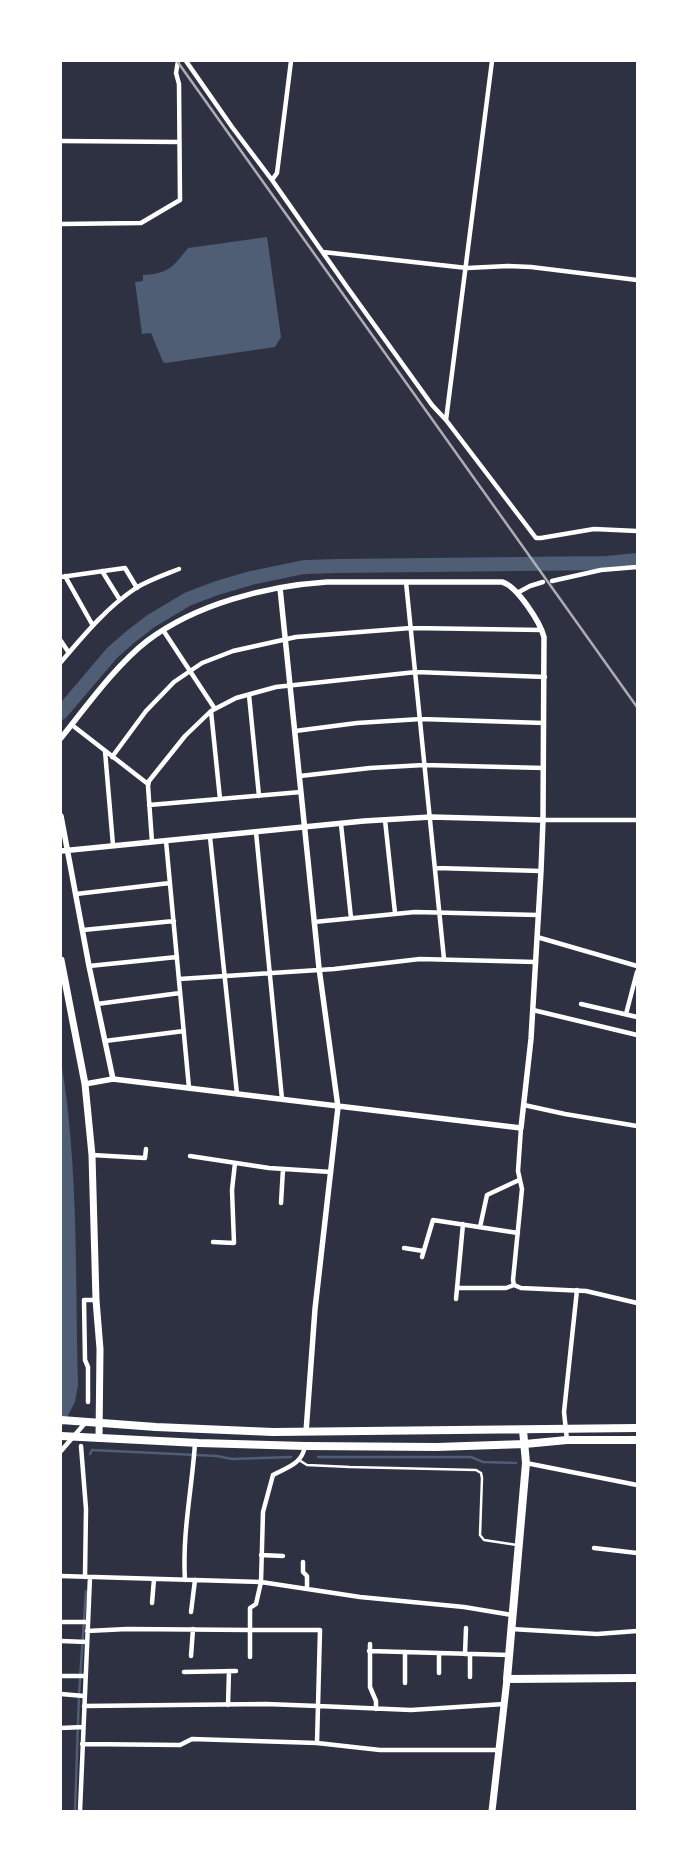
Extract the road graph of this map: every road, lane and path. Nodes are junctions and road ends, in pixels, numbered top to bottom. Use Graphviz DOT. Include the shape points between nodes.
graph roads {
  1 [pos="178,61"];
  2 [pos="186,61"];
  3 [pos="291,61"];
  4 [pos="492,61"];
  5 [pos="61,141"];
  6 [pos="179,142"];
  7 [pos="272,180"];
  8 [pos="61,224"];
  9 [pos="323,252"];
  10 [pos="467,268"];
  11 [pos="637,280"];
  12 [pos="446,420"];
  13 [pos="637,531"];
  14 [pos="637,567"];
  15 [pos="178,569"];
  16 [pos="102,571"];
  17 [pos="63,577"];
  18 [pos="552,580"];
  19 [pos="406,582"];
  20 [pos="543,582"];
  21 [pos="137,588"];
  22 [pos="280,588"];
  23 [pos="517,593"];
  24 [pos="120,600"];
  25 [pos="92,624"];
  26 [pos="412,628"];
  27 [pos="163,630"];
  28 [pos="542,630"];
  29 [pos="286,638"];
  30 [pos="61,641"];
  31 [pos="69,653"];
  32 [pos="61,662"];
  33 [pos="190,671"];
  34 [pos="416,672"];
  35 [pos="545,677"];
  36 [pos="290,684"];
  37 [pos="249,695"];
  38 [pos="213,710"];
  39 [pos="421,719"];
  40 [pos="544,723"];
  41 [pos="72,725"];
  42 [pos="295,731"];
  43 [pos="61,738"];
  44 [pos="105,751"];
  45 [pos="112,756"];
  46 [pos="424,765"];
  47 [pos="544,768"];
  48 [pos="300,776"];
  49 [pos="148,784"];
  50 [pos="301,792"];
  51 [pos="259,796"];
  52 [pos="220,799"];
  53 [pos="149,805"];
  54 [pos="61,816"];
  55 [pos="431,817"];
  56 [pos="386,820"];
  57 [pos="543,820"];
  58 [pos="637,820"];
  59 [pos="341,824"];
  60 [pos="304,828"];
  61 [pos="256,832"];
  62 [pos="210,836"];
  63 [pos="166,841"];
  64 [pos="152,842"];
  65 [pos="113,845"];
  66 [pos="61,851"];
  67 [pos="68,851"];
  68 [pos="436,868"];
  69 [pos="542,871"];
  70 [pos="170,883"];
  71 [pos="76,894"];
  72 [pos="394,913"];
  73 [pos="440,913"];
  74 [pos="538,915"];
  75 [pos="351,918"];
  76 [pos="174,920"];
  77 [pos="314,922"];
  78 [pos="83,930"];
  79 [pos="537,937"];
  80 [pos="177,957"];
  81 [pos="444,959"];
  82 [pos="61,960"];
  83 [pos="536,962"];
  84 [pos="89,966"];
  85 [pos="637,966"];
  86 [pos="319,968"];
  87 [pos="270,972"];
  88 [pos="637,972"];
  89 [pos="226,975"];
  90 [pos="179,979"];
  91 [pos="180,993"];
  92 [pos="97,1004"];
  93 [pos="581,1004"];
  94 [pos="533,1010"];
  95 [pos="626,1014"];
  96 [pos="637,1016"];
  97 [pos="184,1031"];
  98 [pos="637,1035"];
  99 [pos="105,1041"];
  100 [pos="113,1079"];
  101 [pos="85,1084"];
  102 [pos="188,1088"];
  103 [pos="237,1094"];
  104 [pos="282,1099"];
  105 [pos="524,1105"];
  106 [pos="338,1107"];
  107 [pos="637,1126"];
  108 [pos="521,1128"];
  109 [pos="146,1149"];
  110 [pos="92,1155"];
  111 [pos="190,1156"];
  112 [pos="235,1163"];
  113 [pos="284,1169"];
  114 [pos="331,1172"];
  115 [pos="519,1180"];
  116 [pos="282,1203"];
  117 [pos="463,1224"];
  118 [pos="480,1227"];
  119 [pos="518,1233"];
  120 [pos="213,1242"];
  121 [pos="404,1248"];
  122 [pos="424,1251"];
  123 [pos="422,1257"];
  124 [pos="514,1285"];
  125 [pos="457,1288"];
  126 [pos="577,1290"];
  127 [pos="456,1299"];
  128 [pos="96,1300"];
  129 [pos="637,1303"];
  130 [pos="88,1402"];
  131 [pos="61,1420"];
  132 [pos="86,1422"];
  133 [pos="100,1423"];
  134 [pos="637,1428"];
  135 [pos="566,1429"];
  136 [pos="523,1430"];
  137 [pos="306,1432"];
  138 [pos="63,1436"];
  139 [pos="73,1437"];
  140 [pos="99,1438"];
  141 [pos="567,1440"];
  142 [pos="637,1440"];
  143 [pos="194,1443"];
  144 [pos="525,1444"];
  145 [pos="81,1446"];
  146 [pos="305,1446"];
  147 [pos="61,1451"];
  148 [pos="300,1460"];
  149 [pos="526,1463"];
  150 [pos="637,1484"];
  151 [pos="519,1545"];
  152 [pos="594,1548"];
  153 [pos="637,1552"];
  154 [pos="261,1555"];
  155 [pos="283,1556"];
  156 [pos="303,1562"];
  157 [pos="61,1576"];
  158 [pos="87,1577"];
  159 [pos="154,1579"];
  160 [pos="185,1580"];
  161 [pos="195,1580"];
  162 [pos="261,1582"];
  163 [pos="307,1589"];
  164 [pos="152,1603"];
  165 [pos="191,1612"];
  166 [pos="512,1615"];
  167 [pos="61,1622"];
  168 [pos="88,1622"];
  169 [pos="466,1628"];
  170 [pos="511,1629"];
  171 [pos="193,1630"];
  172 [pos="250,1630"];
  173 [pos="87,1631"];
  174 [pos="637,1631"];
  175 [pos="61,1641"];
  176 [pos="87,1642"];
  177 [pos="370,1644"];
  178 [pos="370,1651"];
  179 [pos="405,1652"];
  180 [pos="439,1653"];
  181 [pos="468,1654"];
  182 [pos="509,1655"];
  183 [pos="191,1656"];
  184 [pos="250,1657"];
  185 [pos="229,1671"];
  186 [pos="236,1671"];
  187 [pos="184,1672"];
  188 [pos="191,1672"];
  189 [pos="439,1674"];
  190 [pos="61,1676"];
  191 [pos="85,1676"];
  192 [pos="470,1677"];
  193 [pos="637,1678"];
  194 [pos="191,1679"];
  195 [pos="507,1679"];
  196 [pos="404,1683"];
  197 [pos="61,1694"];
  198 [pos="84,1696"];
  199 [pos="504,1704"];
  200 [pos="228,1705"];
  201 [pos="84,1706"];
  202 [pos="318,1706"];
  203 [pos="376,1709"];
  204 [pos="83,1727"];
  205 [pos="61,1728"];
  206 [pos="317,1743"];
  207 [pos="82,1744"];
  208 [pos="499,1750"];
  209 [pos="80,1811"];
  210 [pos="492,1811"];
  1 -- 6 [label="street"];
  2 -- 7 [label="street"];
  3 -- 7 [label="street" via="277,173"];
  4 -- 10 [label="street"];
  5 -- 6 [label="street"];
  6 -- 8 [label="street" via="180,200 141,223"];
  7 -- 9 [label="street"];
  9 -- 10 [label="street"];
  9 -- 12 [label="street"];
  10 -- 11 [label="street" via="531,267"];
  10 -- 12 [label="street"];
  12 -- 13 [label="street" via="536,538 594,529"];
  14 -- 18 [label="street"];
  15 -- 21 [label="street"];
  16 -- 17 [label="street"];
  16 -- 21 [label="street" via="125,568"];
  16 -- 24 [label="street"];
  17 -- 25 [label="street"];
  19 -- 22 [label="street" via="327,582"];
  19 -- 23 [label="street" via="502,582"];
  19 -- 26 [label="street"];
  20 -- 23 [label="street"];
  21 -- 24 [label="street"];
  22 -- 27 [label="street" via="202,609"];
  22 -- 29 [label="street"];
  23 -- 28 [label="street"];
  24 -- 25 [label="street"];
  25 -- 31 [label="street"];
  26 -- 28 [label="street"];
  26 -- 29 [label="street"];
  26 -- 34 [label="street"];
  27 -- 33 [label="street"];
  27 -- 41 [label="street" via="134,652"];
  28 -- 35 [label="street"];
  29 -- 33 [label="street" via="216,656"];
  29 -- 36 [label="street"];
  30 -- 31 [label="street"];
  31 -- 32 [label="street"];
  33 -- 38 [label="street"];
  33 -- 45 [label="street" via="163,693"];
  34 -- 35 [label="street"];
  34 -- 36 [label="street"];
  34 -- 39 [label="street"];
  35 -- 40 [label="street"];
  36 -- 37 [label="street"];
  36 -- 42 [label="street"];
  37 -- 38 [label="street"];
  37 -- 51 [label="street"];
  38 -- 49 [label="street" via="185,736"];
  38 -- 52 [label="street"];
  39 -- 40 [label="street"];
  39 -- 42 [label="street"];
  39 -- 46 [label="street"];
  40 -- 47 [label="street"];
  41 -- 43 [label="street"];
  41 -- 44 [label="street"];
  42 -- 48 [label="street"];
  44 -- 45 [label="street"];
  44 -- 65 [label="street"];
  45 -- 49 [label="street"];
  46 -- 47 [label="street"];
  46 -- 48 [label="street"];
  46 -- 55 [label="street"];
  47 -- 57 [label="street"];
  48 -- 50 [label="street"];
  49 -- 53 [label="street"];
  50 -- 51 [label="street"];
  50 -- 60 [label="street"];
  51 -- 52 [label="street"];
  52 -- 53 [label="street"];
  53 -- 64 [label="street"];
  54 -- 67 [label="street"];
  55 -- 56 [label="street"];
  55 -- 57 [label="street"];
  55 -- 68 [label="street"];
  56 -- 59 [label="street"];
  56 -- 72 [label="street"];
  57 -- 58 [label="street"];
  57 -- 69 [label="street"];
  59 -- 60 [label="street"];
  59 -- 75 [label="street"];
  60 -- 61 [label="street"];
  60 -- 77 [label="street"];
  61 -- 62 [label="street"];
  61 -- 87 [label="street"];
  62 -- 63 [label="street"];
  62 -- 89 [label="street"];
  63 -- 64 [label="street"];
  63 -- 70 [label="street"];
  64 -- 65 [label="street"];
  65 -- 67 [label="street"];
  66 -- 67 [label="street"];
  67 -- 71 [label="street"];
  68 -- 69 [label="street"];
  68 -- 73 [label="street"];
  69 -- 74 [label="street"];
  70 -- 71 [label="street"];
  70 -- 76 [label="street"];
  71 -- 78 [label="street"];
  72 -- 73 [label="street"];
  72 -- 75 [label="street"];
  73 -- 74 [label="street"];
  73 -- 81 [label="street"];
  74 -- 79 [label="street"];
  75 -- 77 [label="street"];
  76 -- 78 [label="street"];
  76 -- 80 [label="street"];
  77 -- 86 [label="street"];
  78 -- 84 [label="street"];
  79 -- 83 [label="street"];
  79 -- 85 [label="street"];
  80 -- 84 [label="street"];
  80 -- 90 [label="street"];
  81 -- 83 [label="street"];
  81 -- 86 [label="street"];
  82 -- 101 [label="main road"];
  83 -- 94 [label="street"];
  84 -- 92 [label="street"];
  86 -- 87 [label="street"];
  86 -- 106 [label="street"];
  87 -- 89 [label="street"];
  87 -- 104 [label="street"];
  88 -- 95 [label="street"];
  89 -- 90 [label="street"];
  89 -- 103 [label="street"];
  90 -- 91 [label="street"];
  91 -- 92 [label="street"];
  91 -- 97 [label="street"];
  92 -- 99 [label="street"];
  93 -- 95 [label="street"];
  94 -- 98 [label="street"];
  94 -- 105 [label="street"];
  95 -- 96 [label="street"];
  97 -- 99 [label="street"];
  97 -- 102 [label="street"];
  99 -- 100 [label="street"];
  100 -- 101 [label="street"];
  100 -- 102 [label="street"];
  101 -- 110 [label="main road"];
  102 -- 103 [label="street"];
  103 -- 104 [label="street"];
  104 -- 106 [label="street"];
  105 -- 107 [label="street"];
  105 -- 108 [label="street"];
  106 -- 108 [label="street"];
  106 -- 114 [label="street"];
  108 -- 115 [label="street"];
  109 -- 110 [label="street" via="145,1158"];
  110 -- 128 [label="main road"];
  111 -- 112 [label="street"];
  112 -- 113 [label="street"];
  112 -- 120 [label="street" via="232,1190 234,1243"];
  113 -- 114 [label="street"];
  113 -- 116 [label="street"];
  114 -- 137 [label="street"];
  115 -- 118 [label="street" via="487,1195"];
  115 -- 119 [label="street" via="522,1189"];
  117 -- 118 [label="street"];
  117 -- 122 [label="street" via="433,1220"];
  117 -- 125 [label="street"];
  118 -- 119 [label="street"];
  119 -- 124 [label="street"];
  121 -- 122 [label="street"];
  122 -- 123 [label="street"];
  124 -- 125 [label="street" via="506,1288"];
  124 -- 126 [label="street"];
  125 -- 127 [label="street"];
  126 -- 129 [label="street"];
  126 -- 135 [label="street" via="564,1412"];
  128 -- 130 [label="street" via="84,1300"];
  128 -- 133 [label="main road"];
  131 -- 132 [label="highway"];
  132 -- 133 [label="highway"];
  132 -- 139 [label="street"];
  133 -- 137 [label="highway"];
  133 -- 140 [label="main road"];
  134 -- 135 [label="highway"];
  135 -- 136 [label="highway"];
  135 -- 141 [label="street"];
  136 -- 137 [label="highway"];
  136 -- 144 [label="highway"];
  137 -- 146 [label="highway"];
  138 -- 139 [label="highway"];
  139 -- 140 [label="highway"];
  139 -- 147 [label="street"];
  140 -- 143 [label="highway"];
  141 -- 142 [label="highway"];
  141 -- 144 [label="highway"];
  143 -- 146 [label="highway"];
  143 -- 160 [label="street" via="183,1556"];
  144 -- 146 [label="highway"];
  144 -- 149 [label="highway"];
  145 -- 158 [label="street"];
  146 -- 148 [label="street"];
  148 -- 151 [label="lane" via="307,1465 350,1468 476,1470 482,1478 480,1535 484,1540"];
  148 -- 154 [label="street" via="273,1475 263,1512"];
  149 -- 150 [label="street"];
  149 -- 151 [label="highway"];
  151 -- 166 [label="highway"];
  152 -- 153 [label="street"];
  154 -- 155 [label="street"];
  154 -- 162 [label="street"];
  156 -- 163 [label="street"];
  157 -- 158 [label="street"];
  158 -- 159 [label="street"];
  158 -- 168 [label="street"];
  159 -- 160 [label="street"];
  159 -- 164 [label="street"];
  160 -- 161 [label="street"];
  161 -- 162 [label="street"];
  161 -- 165 [label="street"];
  162 -- 163 [label="street"];
  162 -- 172 [label="street" via="256,1604 250,1608"];
  163 -- 166 [label="street"];
  166 -- 170 [label="highway"];
  167 -- 168 [label="street"];
  168 -- 173 [label="street"];
  169 -- 181 [label="street"];
  170 -- 174 [label="street" via="588,1634"];
  170 -- 182 [label="highway"];
  171 -- 172 [label="street"];
  171 -- 173 [label="street"];
  171 -- 183 [label="street"];
  172 -- 184 [label="street"];
  172 -- 202 [label="street" via="320,1630"];
  173 -- 176 [label="street"];
  175 -- 176 [label="street"];
  176 -- 191 [label="street"];
  177 -- 178 [label="street"];
  178 -- 179 [label="street"];
  178 -- 203 [label="street" via="370,1687"];
  179 -- 180 [label="street"];
  179 -- 196 [label="street"];
  180 -- 181 [label="street"];
  180 -- 189 [label="street"];
  181 -- 182 [label="street"];
  181 -- 192 [label="street"];
  182 -- 195 [label="highway"];
  185 -- 186 [label="street"];
  185 -- 188 [label="street"];
  185 -- 200 [label="street"];
  187 -- 188 [label="street"];
  188 -- 194 [label="street"];
  190 -- 191 [label="street"];
  191 -- 198 [label="street"];
  193 -- 195 [label="highway"];
  195 -- 199 [label="main road"];
  197 -- 198 [label="street"];
  198 -- 201 [label="street"];
  199 -- 203 [label="street"];
  199 -- 208 [label="main road"];
  200 -- 201 [label="street"];
  200 -- 202 [label="street"];
  201 -- 204 [label="street"];
  202 -- 203 [label="street"];
  202 -- 206 [label="street"];
  204 -- 205 [label="street"];
  204 -- 207 [label="street"];
  206 -- 207 [label="street" via="192,1739 180,1745"];
  206 -- 208 [label="street" via="380,1750"];
  207 -- 209 [label="street"];
  208 -- 210 [label="main road"];
}
